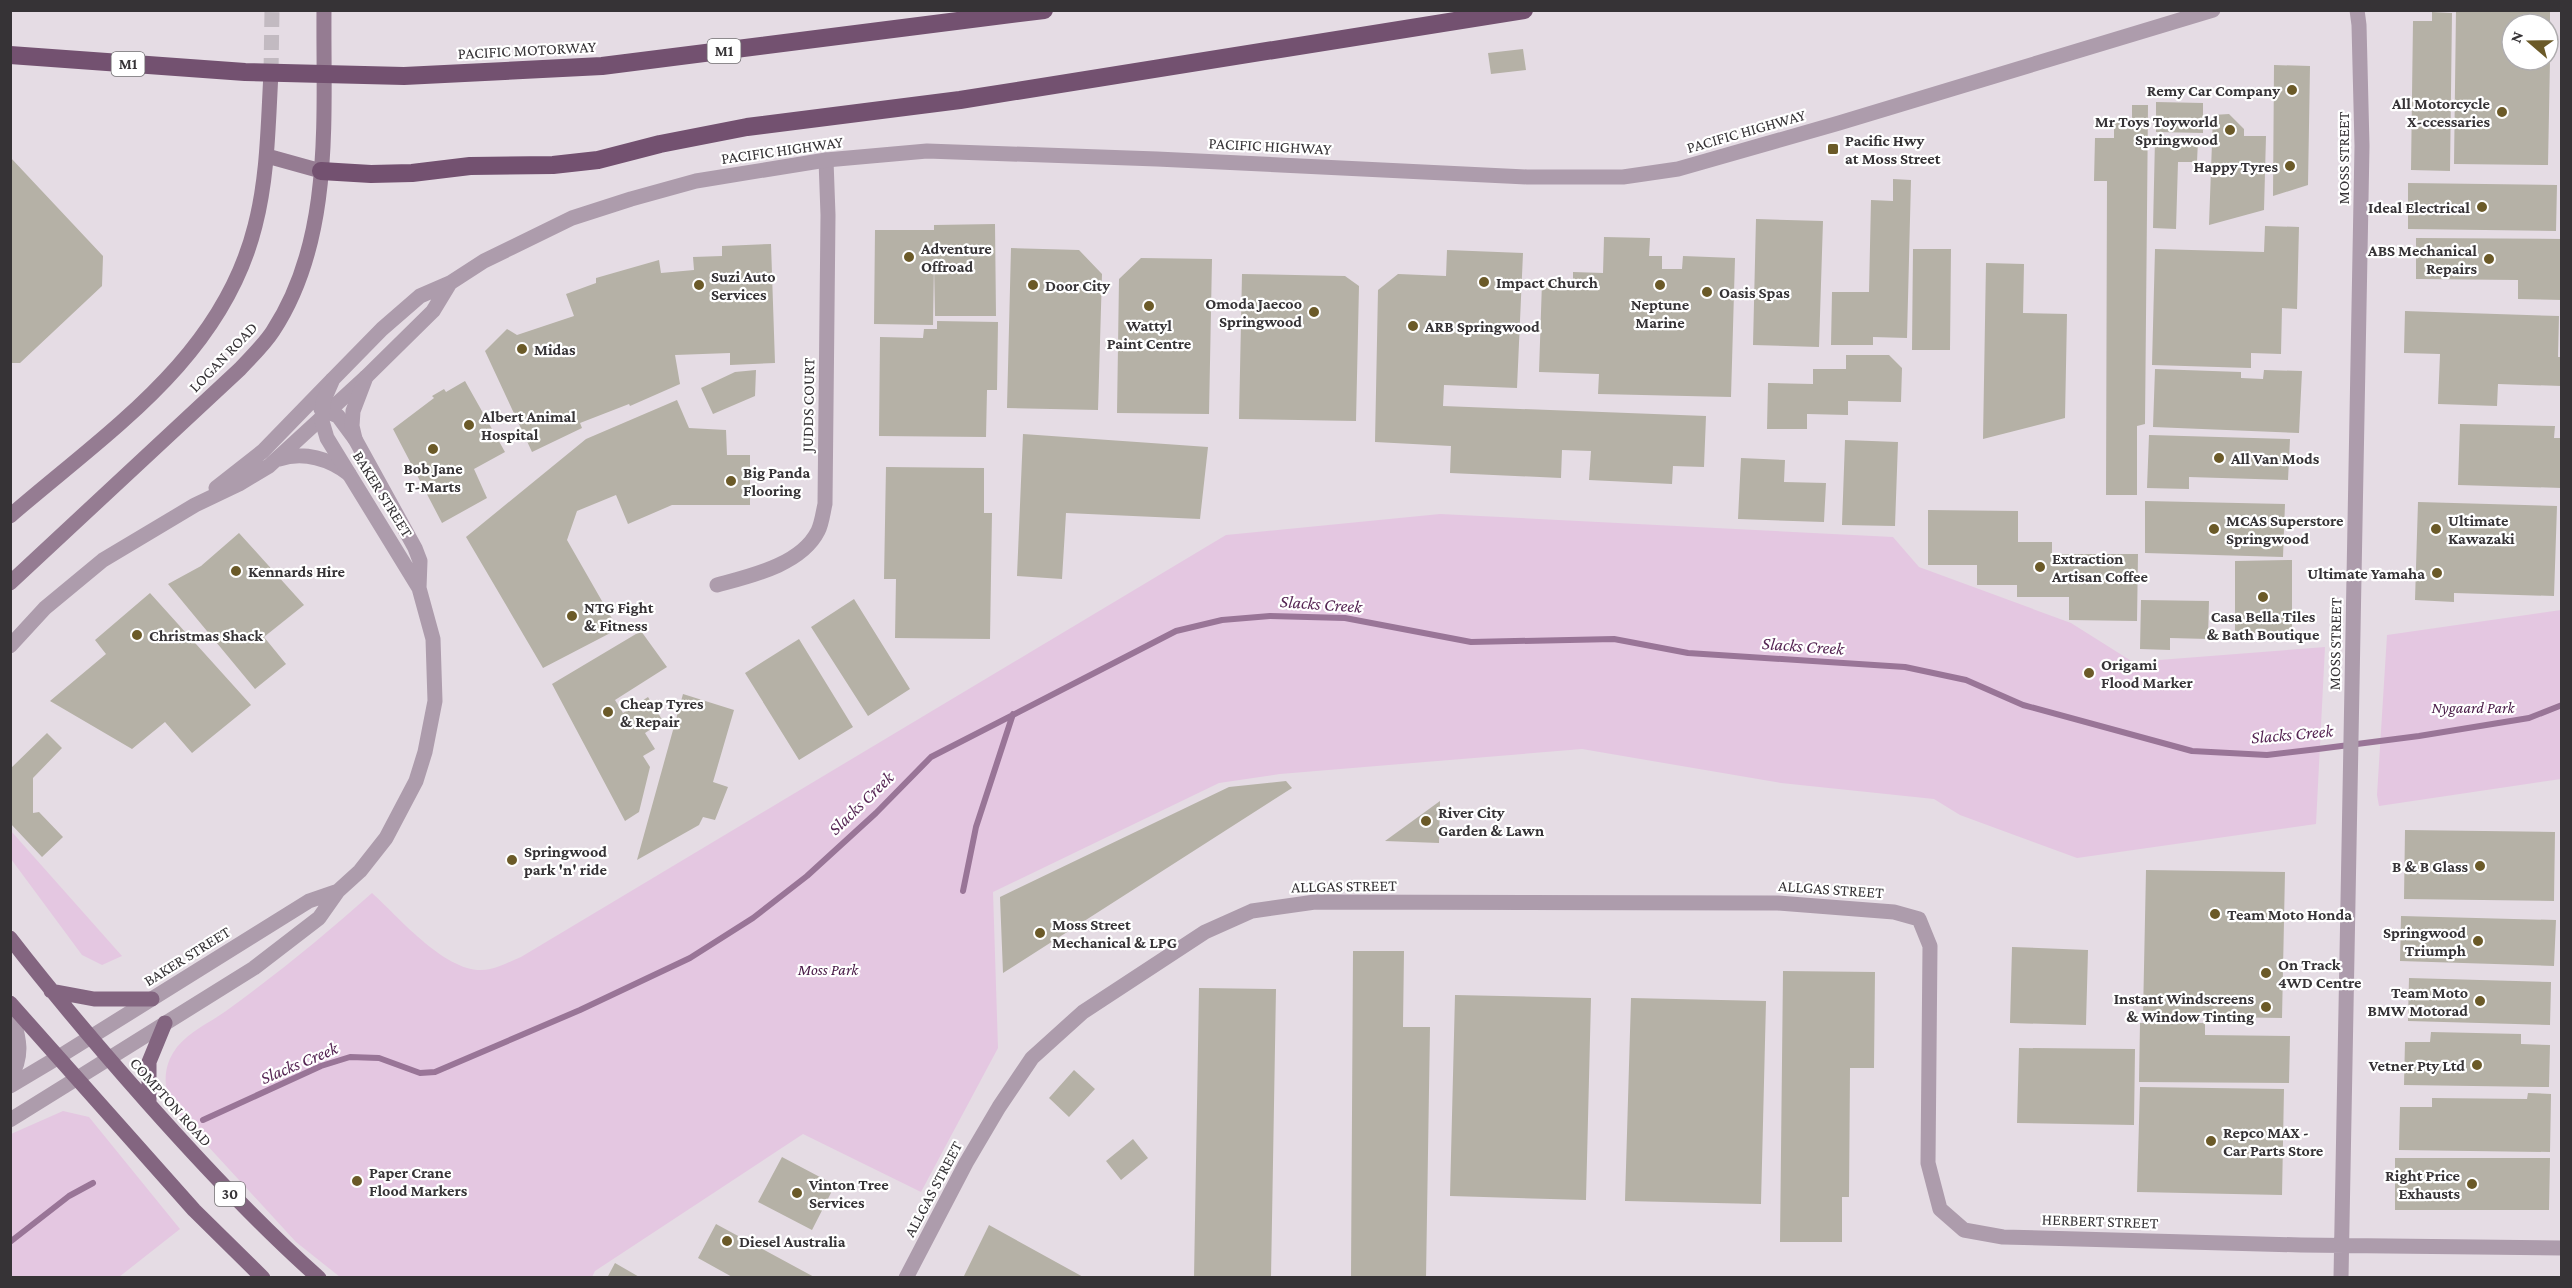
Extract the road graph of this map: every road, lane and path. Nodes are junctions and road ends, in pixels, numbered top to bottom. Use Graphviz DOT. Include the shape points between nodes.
graph roads {
  1 [pos="324,10"];
  2 [pos="1044,10"];
  3 [pos="1524,10"];
  4 [pos="2213,10"];
  5 [pos="2357,10"];
  6 [pos="10,55"];
  7 [pos="271,73"];
  8 [pos="267,156"];
  9 [pos="826,160"];
  10 [pos="321,171"];
  11 [pos="450,283"];
  12 [pos="337,374"];
  13 [pos="366,377"];
  14 [pos="325,412"];
  15 [pos="295,420"];
  16 [pos="355,439"];
  17 [pos="278,459"];
  18 [pos="257,466"];
  19 [pos="350,474"];
  20 [pos="10,516"];
  21 [pos="12,582"];
  22 [pos="717,585"];
  23 [pos="418,588"];
  24 [pos="10,646"];
  25 [pos="338,891"];
  26 [pos="1919,919"];
  27 [pos="10,938"];
  28 [pos="51,991"];
  29 [pos="152,999"];
  30 [pos="10,1005"];
  31 [pos="165,1023"];
  32 [pos="90,1038"];
  33 [pos="57,1058"];
  34 [pos="108,1058"];
  35 [pos="10,1078"];
  36 [pos="76,1079"];
  37 [pos="10,1086"];
  38 [pos="148,1104"];
  39 [pos="10,1120"];
  40 [pos="2342,1245"];
  41 [pos="2562,1248"];
  42 [pos="263,1278"];
  43 [pos="319,1278"];
  44 [pos="906,1278"];
  45 [pos="2341,1278"];
  1 -- 10 [label="main road, LOGAN ROAD"];
  2 -- 6 [label="highway, PACIFIC MOTORWAY / M1" via="602,66 404,76 245,72"];
  3 -- 10 [label="highway" via="960,100 747,128 598,160 392,173"];
  4 -- 9 [label="street, PACIFIC HIGHWAY" via="1678,169 1623,177 1527,177 927,151"];
  5 -- 40 [label="street, MOSS STREET" via="2362,146"];
  7 -- 8 [label="main road, LOGAN ROAD"];
  8 -- 10 [label="main road"];
  8 -- 20 [label="main road, LOGAN ROAD" via="255,227 246,253 201,338 147,400"];
  9 -- 11 [label="street, PACIFIC HIGHWAY" via="696,181 594,210 484,261"];
  9 -- 22 [label="street, JUDDS COURT" via="825,504 818,532 799,553 773,569"];
  10 -- 21 [label="main road, LOGAN ROAD" via="316,216 304,262 290,300 263,343"];
  11 -- 12 [label="street, PACIFIC HIGHWAY" via="420,296"];
  11 -- 13 [label="street" via="433,311"];
  12 -- 14 [label="street" via="328,387"];
  12 -- 15 [label="street"];
  13 -- 14 [label="street"];
  13 -- 16 [label="street, BAKER STREET" via="353,407"];
  14 -- 15 [label="street" via="309,409"];
  14 -- 16 [label="street, BAKER STREET" via="343,420"];
  14 -- 17 [label="street"];
  14 -- 19 [label="street, BAKER STREET" via="328,442"];
  15 -- 18 [label="street"];
  16 -- 23 [label="street, BAKER STREET" via="415,548 420,561"];
  17 -- 18 [label="street"];
  17 -- 19 [label="street" via="318,458"];
  18 -- 24 [label="street" via="226,491 195,505 90,570"];
  19 -- 23 [label="street, BAKER STREET"];
  23 -- 25 [label="street, BAKER STREET" via="433,639 435,701 425,752 412,788 386,838"];
  25 -- 29 [label="street, BAKER STREET" via="309,901"];
  25 -- 31 [label="street, BAKER STREET" via="319,918 297,936 254,968"];
  26 -- 40 [label="street, HERBERT STREET" via="1930,946 1928,1163 1940,1209 1964,1230 2003,1237"];
  26 -- 44 [label="street, ALLGAS STREET" via="1894,912 1778,903 1315,902 1252,911 1205,932 1099,1001 1032,1058 966,1163"];
  27 -- 28 [label="main road, COMPTON ROAD / 30"];
  28 -- 29 [label="main road" via="94,999"];
  28 -- 32 [label="main road, COMPTON ROAD / 30"];
  29 -- 32 [label="street, BAKER STREET"];
  30 -- 33 [label="main road, 30"];
  30 -- 35 [label="street" via="20,1053"];
  31 -- 34 [label="street, BAKER STREET"];
  31 -- 38 [label="main road" via="149,1062"];
  32 -- 33 [label="street, BAKER STREET"];
  32 -- 34 [label="main road, COMPTON ROAD / 30"];
  33 -- 36 [label="main road, 30"];
  33 -- 37 [label="street, BAKER STREET"];
  34 -- 36 [label="street, BAKER STREET"];
  34 -- 38 [label="main road, COMPTON ROAD / 30"];
  36 -- 39 [label="street, BAKER STREET"];
  36 -- 42 [label="main road, 30" via="194,1210"];
  38 -- 43 [label="main road, COMPTON ROAD / 30" via="237,1201"];
  40 -- 41 [label="street, HERBERT STREET"];
  40 -- 45 [label="street, MOSS STREET"];
}
